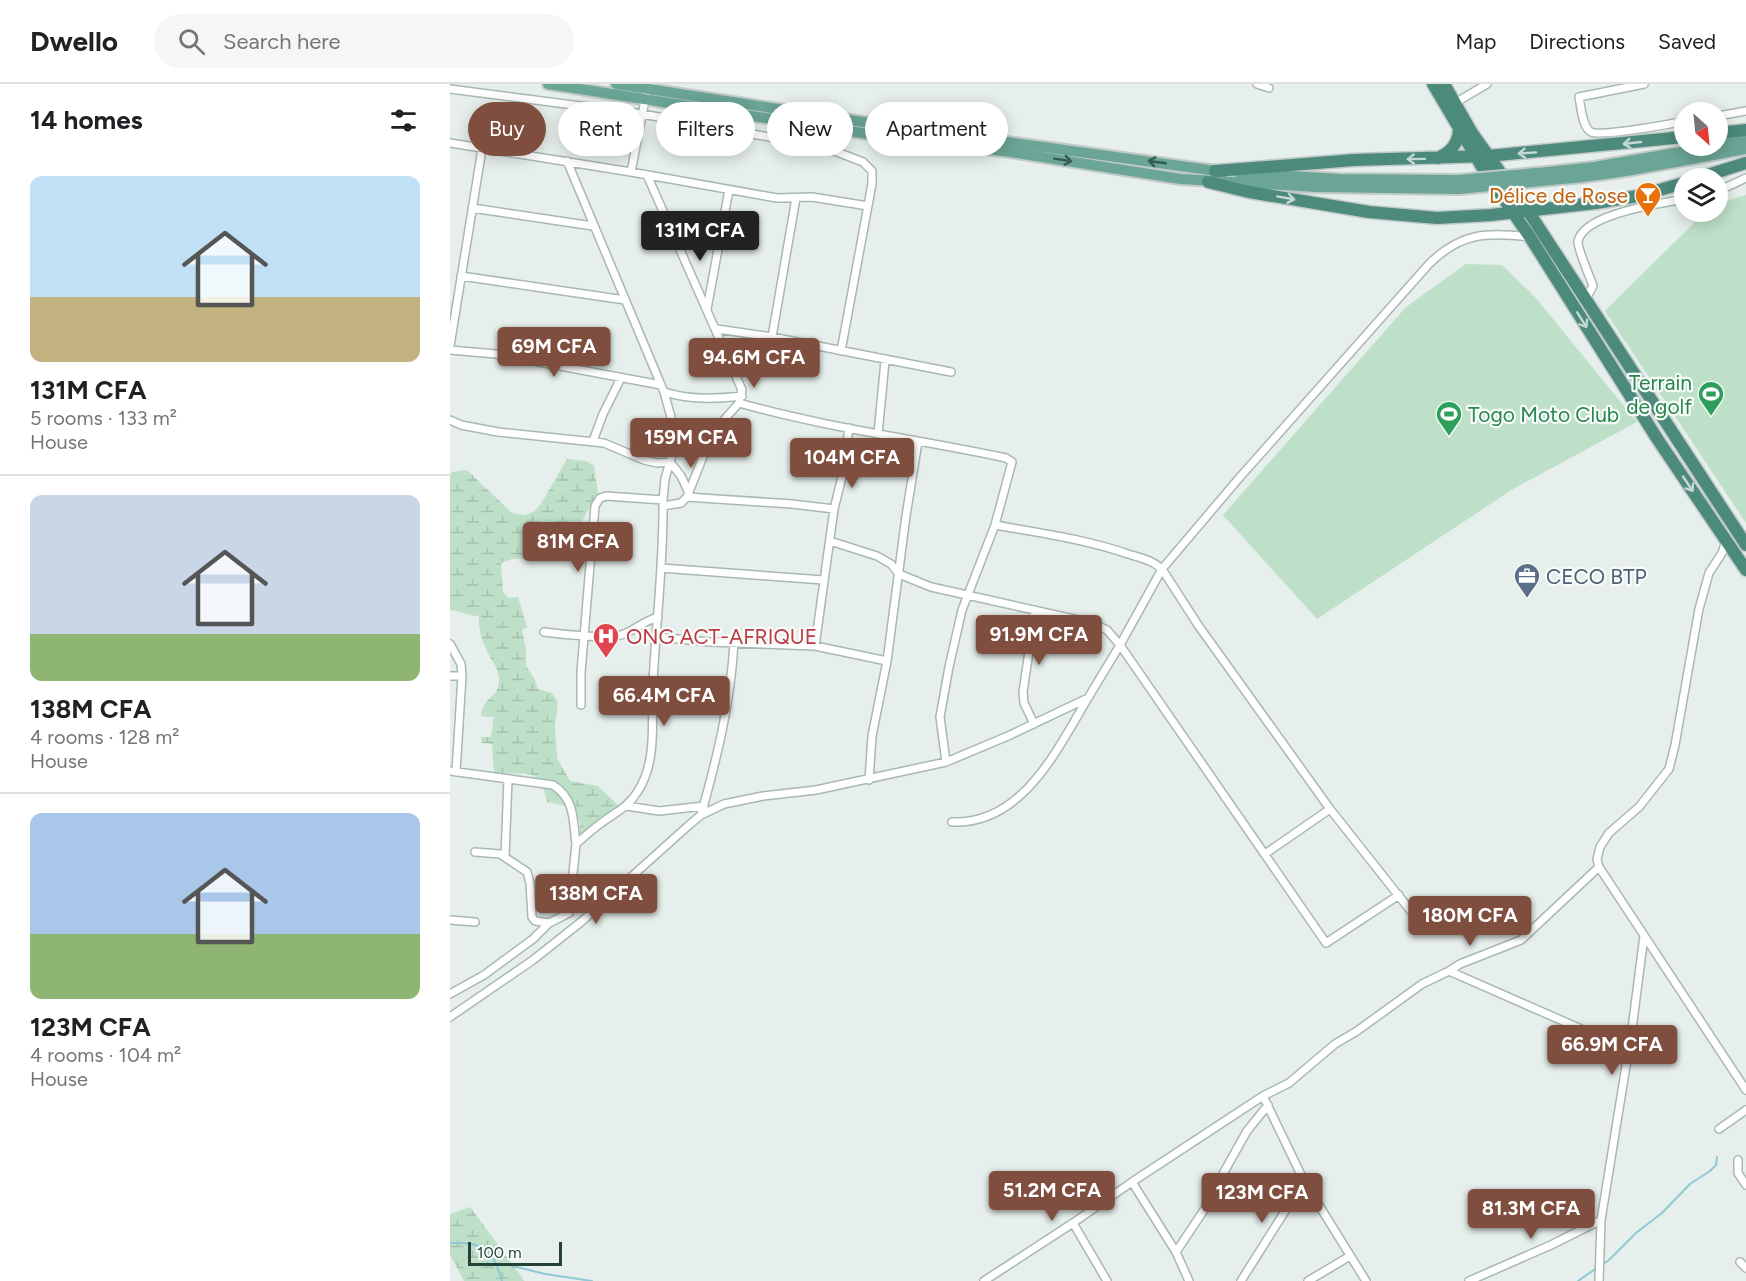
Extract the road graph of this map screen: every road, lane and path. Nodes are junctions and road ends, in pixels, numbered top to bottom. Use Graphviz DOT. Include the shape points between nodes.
graph roads {
  1 [pos="548,84"];
  2 [pos="616,84"];
  3 [pos="1257,84"];
  4 [pos="1267,84"];
  5 [pos="1433,84"];
  6 [pos="1444,84"];
  7 [pos="1487,84"];
  8 [pos="1644,84"];
  9 [pos="450,89"];
  10 [pos="647,90"];
  11 [pos="558,103"];
  12 [pos="1455,103"];
  13 [pos="1746,111"];
  14 [pos="644,114"];
  15 [pos="1728,114"];
  16 [pos="1674,123"];
  17 [pos="1459,130"];
  18 [pos="1746,130"];
  19 [pos="1728,132"];
  20 [pos="1674,138"];
  21 [pos="1746,139"];
  22 [pos="450,143"];
  23 [pos="1728,143"];
  24 [pos="468,146"];
  25 [pos="1746,149"];
  26 [pos="1674,153"];
  27 [pos="481,156"];
  28 [pos="532,156"];
  29 [pos="634,156"];
  30 [pos="1475,156"];
  31 [pos="1488,156"];
  32 [pos="1437,158"];
  33 [pos="567,161"];
  34 [pos="1746,163"];
  35 [pos="1728,169"];
  36 [pos="1215,171"];
  37 [pos="631,172"];
  38 [pos="647,175"];
  39 [pos="1549,176"];
  40 [pos="1746,178"];
  41 [pos="1208,182"];
  42 [pos="1458,185"];
  43 [pos="1674,186"];
  44 [pos="1728,186"];
  45 [pos="729,190"];
  46 [pos="796,198"];
  47 [pos="1674,201"];
  48 [pos="868,206"];
  49 [pos="1562,207"];
  50 [pos="472,208"];
  51 [pos="1528,211"];
  52 [pos="1512,213"];
  53 [pos="593,226"];
  54 [pos="1535,234"];
  55 [pos="461,276"];
  56 [pos="1586,299"];
  57 [pos="625,300"];
  58 [pos="707,309"];
  59 [pos="717,329"];
  60 [pos="772,337"];
  61 [pos="450,348"];
  62 [pos="841,351"];
  63 [pos="885,361"];
  64 [pos="951,372"];
  65 [pos="621,378"];
  66 [pos="663,388"];
  67 [pos="740,399"];
  68 [pos="450,420"];
  69 [pos="849,428"];
  70 [pos="878,434"];
  71 [pos="593,441"];
  72 [pos="918,442"];
  73 [pos="670,462"];
  74 [pos="688,495"];
  75 [pos="663,503"];
  76 [pos="834,509"];
  77 [pos="995,525"];
  78 [pos="830,541"];
  79 [pos="1726,541"];
  80 [pos="1746,545"];
  81 [pos="661,568"];
  82 [pos="1162,569"];
  83 [pos="1746,570"];
  84 [pos="898,574"];
  85 [pos="823,580"];
  86 [pos="968,596"];
  87 [pos="1035,611"];
  88 [pos="658,616"];
  89 [pos="543,632"];
  90 [pos="585,636"];
  91 [pos="657,637"];
  92 [pos="734,642"];
  93 [pos="450,644"];
  94 [pos="1120,645"];
  95 [pos="815,646"];
  96 [pos="887,661"];
  97 [pos="450,676"];
  98 [pos="462,676"];
  99 [pos="1088,698"];
  100 [pos="581,705"];
  101 [pos="1034,724"];
  102 [pos="946,762"];
  103 [pos="453,771"];
  104 [pos="508,779"];
  105 [pos="869,780"];
  106 [pos="627,806"];
  107 [pos="704,806"];
  108 [pos="1330,809"];
  109 [pos="701,814"];
  110 [pos="951,822"];
  111 [pos="576,844"];
  112 [pos="475,852"];
  113 [pos="1264,854"];
  114 [pos="505,856"];
  115 [pos="1599,867"];
  116 [pos="1399,895"];
  117 [pos="569,913"];
  118 [pos="450,920"];
  119 [pos="475,922"];
  120 [pos="581,922"];
  121 [pos="549,923"];
  122 [pos="1421,924"];
  123 [pos="1644,936"];
  124 [pos="1449,971"];
  125 [pos="450,994"];
  126 [pos="450,1017"];
  127 [pos="1629,1050"];
  128 [pos="1746,1090"];
  129 [pos="1263,1096"];
  130 [pos="1268,1106"];
  131 [pos="1746,1110"];
  132 [pos="1719,1129"];
  133 [pos="1737,1160"];
  134 [pos="1304,1180"];
  135 [pos="1132,1182"];
  136 [pos="1746,1185"];
  137 [pos="1601,1220"];
  138 [pos="1073,1223"];
  139 [pos="1176,1252"];
  140 [pos="1350,1256"];
  141 [pos="1740,1262"];
  142 [pos="1746,1268"];
  143 [pos="984,1281"];
  144 [pos="1107,1281"];
  145 [pos="1189,1281"];
  146 [pos="1240,1281"];
  147 [pos="1308,1281"];
  148 [pos="1366,1281"];
  149 [pos="1469,1281"];
  150 [pos="1599,1281"];
  1 -- 10 [label="main road"];
  2 -- 10 [label="main road"];
  3 -- 4 [label="street" via="1269,88"];
  5 -- 17 [label="highway"];
  6 -- 12 [label="highway"];
  7 -- 12 [label="street"];
  8 -- 16 [label="street" via="1580,97 1582,116 1589,130 1594,133"];
  9 -- 11 [label="street"];
  36 -- 10 [label="main road, one-way"];
  10 -- 41 [label="main road, one-way" via="862,133"];
  12 -- 31 [label="highway"];
  13 -- 15 [label="street"];
  14 -- 48 [label="street" via="824,147 850,156 872,171"];
  17 -- 30 [label="highway"];
  17 -- 32 [label="highway" via="1452,150"];
  18 -- 19 [label="highway"];
  20 -- 31 [label="highway, one-way"];
  21 -- 23 [label="main road"];
  22 -- 24 [label="street"];
  25 -- 39 [label="main road" via="1586,177"];
  26 -- 39 [label="main road"];
  27 -- 50 [label="street"];
  28 -- 33 [label="street"];
  29 -- 37 [label="street"];
  30 -- 31 [label="highway"];
  30 -- 32 [label="highway"];
  30 -- 52 [label="highway"];
  31 -- 51 [label="highway"];
  32 -- 36 [label="highway, one-way"];
  33 -- 37 [label="street"];
  33 -- 53 [label="street"];
  34 -- 35 [label="highway"];
  36 -- 42 [label="main road"];
  37 -- 38 [label="street"];
  38 -- 45 [label="street"];
  38 -- 58 [label="street"];
  39 -- 42 [label="main road, bridge"];
  40 -- 44 [label="street"];
  41 -- 42 [label="main road" via="1380,189"];
  41 -- 52 [label="highway, one-way" via="1392,215 1437,218"];
  43 -- 49 [label="highway" via="1638,196"];
  45 -- 46 [label="street"];
  45 -- 58 [label="street"];
  46 -- 48 [label="street"];
  46 -- 60 [label="street"];
  47 -- 56 [label="street" via="1603,217 1589,227 1578,240 1593,286"];
  48 -- 62 [label="street"];
  49 -- 51 [label="highway"];
  49 -- 54 [label="highway" via="1547,217"];
  50 -- 53 [label="street"];
  50 -- 55 [label="street"];
  51 -- 52 [label="highway"];
  51 -- 54 [label="highway"];
  52 -- 54 [label="highway"];
  53 -- 57 [label="street"];
  54 -- 56 [label="highway"];
  54 -- 79 [label="highway, one-way" via="1551,271"];
  54 -- 82 [label="street" via="1470,237 1441,252"];
  55 -- 57 [label="street"];
  55 -- 61 [label="street"];
  56 -- 80 [label="highway"];
  57 -- 66 [label="street"];
  58 -- 59 [label="street"];
  59 -- 60 [label="street"];
  59 -- 67 [label="street" via="740,383"];
  60 -- 62 [label="street"];
  61 -- 65 [label="street"];
  62 -- 63 [label="street"];
  63 -- 64 [label="street"];
  63 -- 70 [label="street"];
  65 -- 66 [label="street"];
  65 -- 71 [label="street"];
  66 -- 67 [label="street" via="693,399"];
  66 -- 73 [label="street" via="675,434"];
  67 -- 69 [label="street" via="782,415"];
  67 -- 74 [label="street" via="706,450"];
  68 -- 71 [label="street" via="498,432"];
  69 -- 70 [label="street"];
  69 -- 76 [label="street"];
  70 -- 72 [label="street"];
  71 -- 73 [label="street" via="644,460"];
  72 -- 77 [label="street" via="1012,462"];
  72 -- 84 [label="street"];
  73 -- 74 [label="street"];
  73 -- 75 [label="street"];
  74 -- 75 [label="street" via="681,503"];
  74 -- 76 [label="street"];
  75 -- 81 [label="street"];
  75 -- 90 [label="street" via="606,496 597,501"];
  76 -- 78 [label="street"];
  77 -- 82 [label="street" via="1108,547 1154,562"];
  77 -- 86 [label="street"];
  78 -- 84 [label="street" via="877,556 891,564"];
  78 -- 85 [label="street"];
  79 -- 83 [label="highway"];
  79 -- 115 [label="street" via="1709,573 1699,609 1669,769 1639,807 1609,833 1600,847"];
  81 -- 85 [label="street"];
  81 -- 88 [label="street"];
  82 -- 94 [label="street"];
  82 -- 108 [label="street"];
  84 -- 86 [label="street"];
  84 -- 96 [label="street"];
  85 -- 95 [label="street"];
  86 -- 87 [label="street"];
  86 -- 102 [label="street" via="940,717"];
  87 -- 94 [label="street" via="1092,623 1107,630"];
  87 -- 101 [label="street" via="1023,692"];
  88 -- 90 [label="street" via="623,635"];
  88 -- 91 [label="street"];
  89 -- 90 [label="street"];
  90 -- 100 [label="street"];
  91 -- 92 [label="street"];
  91 -- 106 [label="street" via="650,758 644,780"];
  92 -- 95 [label="street"];
  92 -- 107 [label="street" via="718,756"];
  93 -- 98 [label="street" via="461,664"];
  94 -- 99 [label="street"];
  94 -- 113 [label="street"];
  95 -- 96 [label="street"];
  96 -- 105 [label="street" via="872,736"];
  97 -- 98 [label="street"];
  98 -- 103 [label="street"];
  99 -- 101 [label="street"];
  99 -- 110 [label="street" via="1046,767 1014,801 982,819"];
  101 -- 102 [label="street"];
  102 -- 105 [label="street"];
  103 -- 104 [label="street"];
  104 -- 111 [label="street" via="543,782 561,790 571,810"];
  104 -- 114 [label="street"];
  105 -- 109 [label="street" via="753,798"];
  106 -- 107 [label="street" via="659,811"];
  106 -- 111 [label="street"];
  107 -- 109 [label="street"];
  108 -- 113 [label="street"];
  108 -- 116 [label="street"];
  109 -- 120 [label="street"];
  111 -- 117 [label="street"];
  112 -- 114 [label="street"];
  113 -- 116 [label="street" via="1326,943"];
  114 -- 121 [label="street" via="529,874 533,920"];
  115 -- 123 [label="street"];
  115 -- 124 [label="street" via="1521,940"];
  116 -- 122 [label="street"];
  117 -- 120 [label="street"];
  117 -- 121 [label="street"];
  118 -- 119 [label="street"];
  120 -- 126 [label="street"];
  121 -- 125 [label="street" via="492,969"];
  123 -- 127 [label="street"];
  123 -- 128 [label="street"];
  124 -- 127 [label="street"];
  124 -- 129 [label="street" via="1422,984 1335,1044 1289,1083"];
  127 -- 137 [label="street"];
  129 -- 130 [label="street"];
  129 -- 135 [label="street"];
  130 -- 134 [label="street"];
  130 -- 139 [label="street" via="1247,1131 1210,1202"];
  131 -- 132 [label="street"];
  133 -- 136 [label="street" via="1738,1173"];
  134 -- 140 [label="street"];
  134 -- 146 [label="street"];
  135 -- 138 [label="street"];
  135 -- 139 [label="street"];
  137 -- 149 [label="street"];
  137 -- 150 [label="street"];
  138 -- 143 [label="street"];
  138 -- 144 [label="street"];
  139 -- 145 [label="street"];
  140 -- 147 [label="street"];
  140 -- 148 [label="street"];
  141 -- 142 [label="street"];
}
